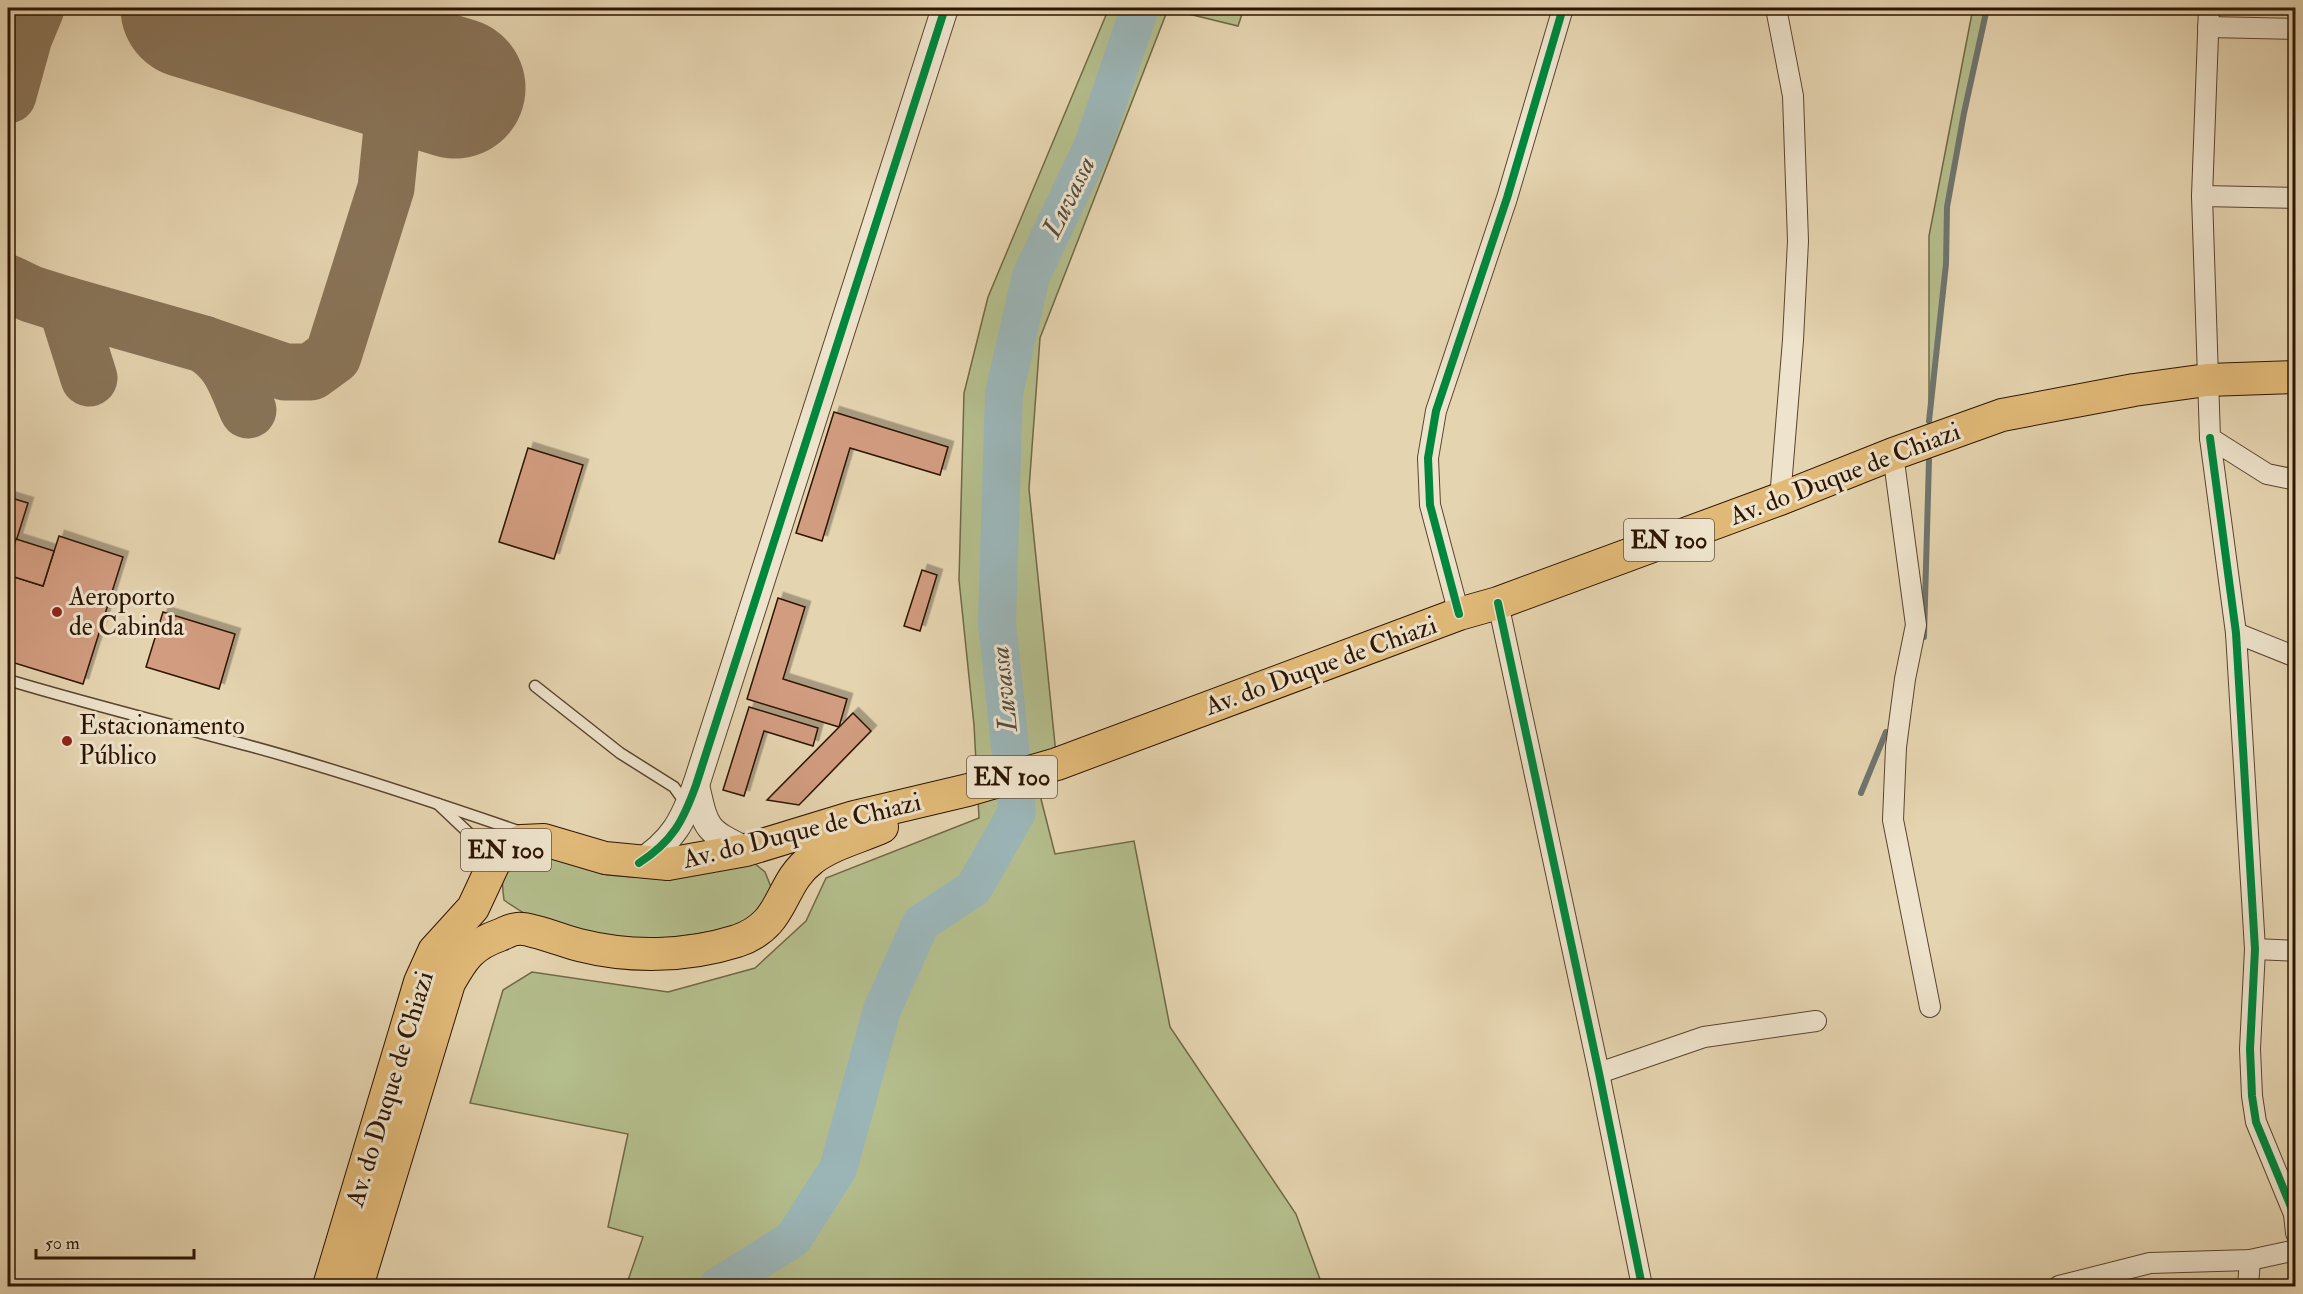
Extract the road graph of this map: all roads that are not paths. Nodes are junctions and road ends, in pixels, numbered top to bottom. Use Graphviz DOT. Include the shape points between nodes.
graph roads {
  1 [pos="945,8"];
  2 [pos="1563,8"];
  3 [pos="1776,8"];
  4 [pos="2209,8"];
  5 [pos="2208,27"];
  6 [pos="2295,29"];
  7 [pos="2202,196"];
  8 [pos="2295,198"];
  9 [pos="2295,377"];
  10 [pos="2207,381"];
  11 [pos="2210,438"];
  12 [pos="1893,453"];
  13 [pos="2295,480"];
  14 [pos="1780,499"];
  15 [pos="1498,603"];
  16 [pos="1459,614"];
  17 [pos="2236,633"];
  18 [pos="2295,657"];
  19 [pos="8,680"];
  20 [pos="535,686"];
  21 [pos="968,790"];
  22 [pos="692,795"];
  23 [pos="436,802"];
  24 [pos="544,840"];
  25 [pos="747,850"];
  26 [pos="639,862"];
  27 [pos="488,880"];
  28 [pos="775,915"];
  29 [pos="519,928"];
  30 [pos="2255,948"];
  31 [pos="2295,951"];
  32 [pos="1930,1007"];
  33 [pos="1816,1021"];
  34 [pos="1599,1073"];
  35 [pos="2295,1233"];
  36 [pos="2295,1250"];
  37 [pos="2250,1260"];
  38 [pos="329,1287"];
  39 [pos="357,1287"];
  40 [pos="1642,1287"];
  41 [pos="2059,1287"];
  42 [pos="2248,1287"];
  1 -- 22 [label="street"];
  2 -- 16 [label="street" via="1507,198 1436,411 1431,439 1430,505"];
  3 -- 14 [label="street" via="1793,96 1797,241"];
  4 -- 5 [label="street"];
  5 -- 6 [label="street"];
  5 -- 7 [label="street"];
  7 -- 8 [label="street"];
  7 -- 10 [label="street"];
  9 -- 10 [label="main road, Av. do Duque de Chiazi / EN 100"];
  10 -- 11 [label="street"];
  10 -- 12 [label="main road, Av. do Duque de Chiazi / EN 100" via="2134,390 2002,415"];
  11 -- 13 [label="street" via="2260,470"];
  11 -- 17 [label="street"];
  12 -- 14 [label="main road, Av. do Duque de Chiazi / EN 100"];
  12 -- 32 [label="street" via="1916,626 1896,747 1893,820"];
  14 -- 15 [label="main road, Av. do Duque de Chiazi / EN 100"];
  15 -- 16 [label="main road, Av. do Duque de Chiazi / EN 100"];
  15 -- 34 [label="street"];
  16 -- 21 [label="main road, Av. do Duque de Chiazi / EN 100" via="1057,764"];
  17 -- 18 [label="street"];
  17 -- 30 [label="street"];
  19 -- 23 [label="lane" via="251,746"];
  20 -- 22 [label="lane" via="620,753"];
  21 -- 25 [label="main road, Av. do Duque de Chiazi / EN 100" via="854,817"];
  21 -- 28 [label="main road, Av. do Duque de Chiazi / EN 100" via="812,859 795,877"];
  22 -- 25 [label="street" via="704,822 724,840"];
  22 -- 26 [label="street" via="675,831 658,850"];
  23 -- 24 [label="lane"];
  23 -- 27 [label="lane" via="482,849"];
  24 -- 26 [label="main road, Av. do Duque de Chiazi / EN 100" via="605,858"];
  24 -- 27 [label="main road, Av. do Duque de Chiazi / EN 100" via="521,842 508,848 494,863"];
  25 -- 26 [label="main road, Av. do Duque de Chiazi / EN 100" via="668,864"];
  25 -- 28 [label="main road" via="765,860 777,873 780,893"];
  27 -- 29 [label="main road, EN 100" via="492,902 501,917"];
  27 -- 38 [label="main road, Av. do Duque de Chiazi / EN 100" via="474,908 434,951 420,982"];
  28 -- 29 [label="main road, Av. do Duque de Chiazi / EN 100" via="759,930 738,940 659,954 582,946"];
  29 -- 39 [label="main road, Av. do Duque de Chiazi" via="474,947 449,983"];
  30 -- 31 [label="street"];
  30 -- 35 [label="street" via="2252,1096 2256,1122 2294,1214"];
  33 -- 34 [label="street" via="1704,1036"];
  34 -- 40 [label="street"];
  36 -- 37 [label="street"];
  37 -- 41 [label="street" via="2150,1263"];
  37 -- 42 [label="street"];
}
